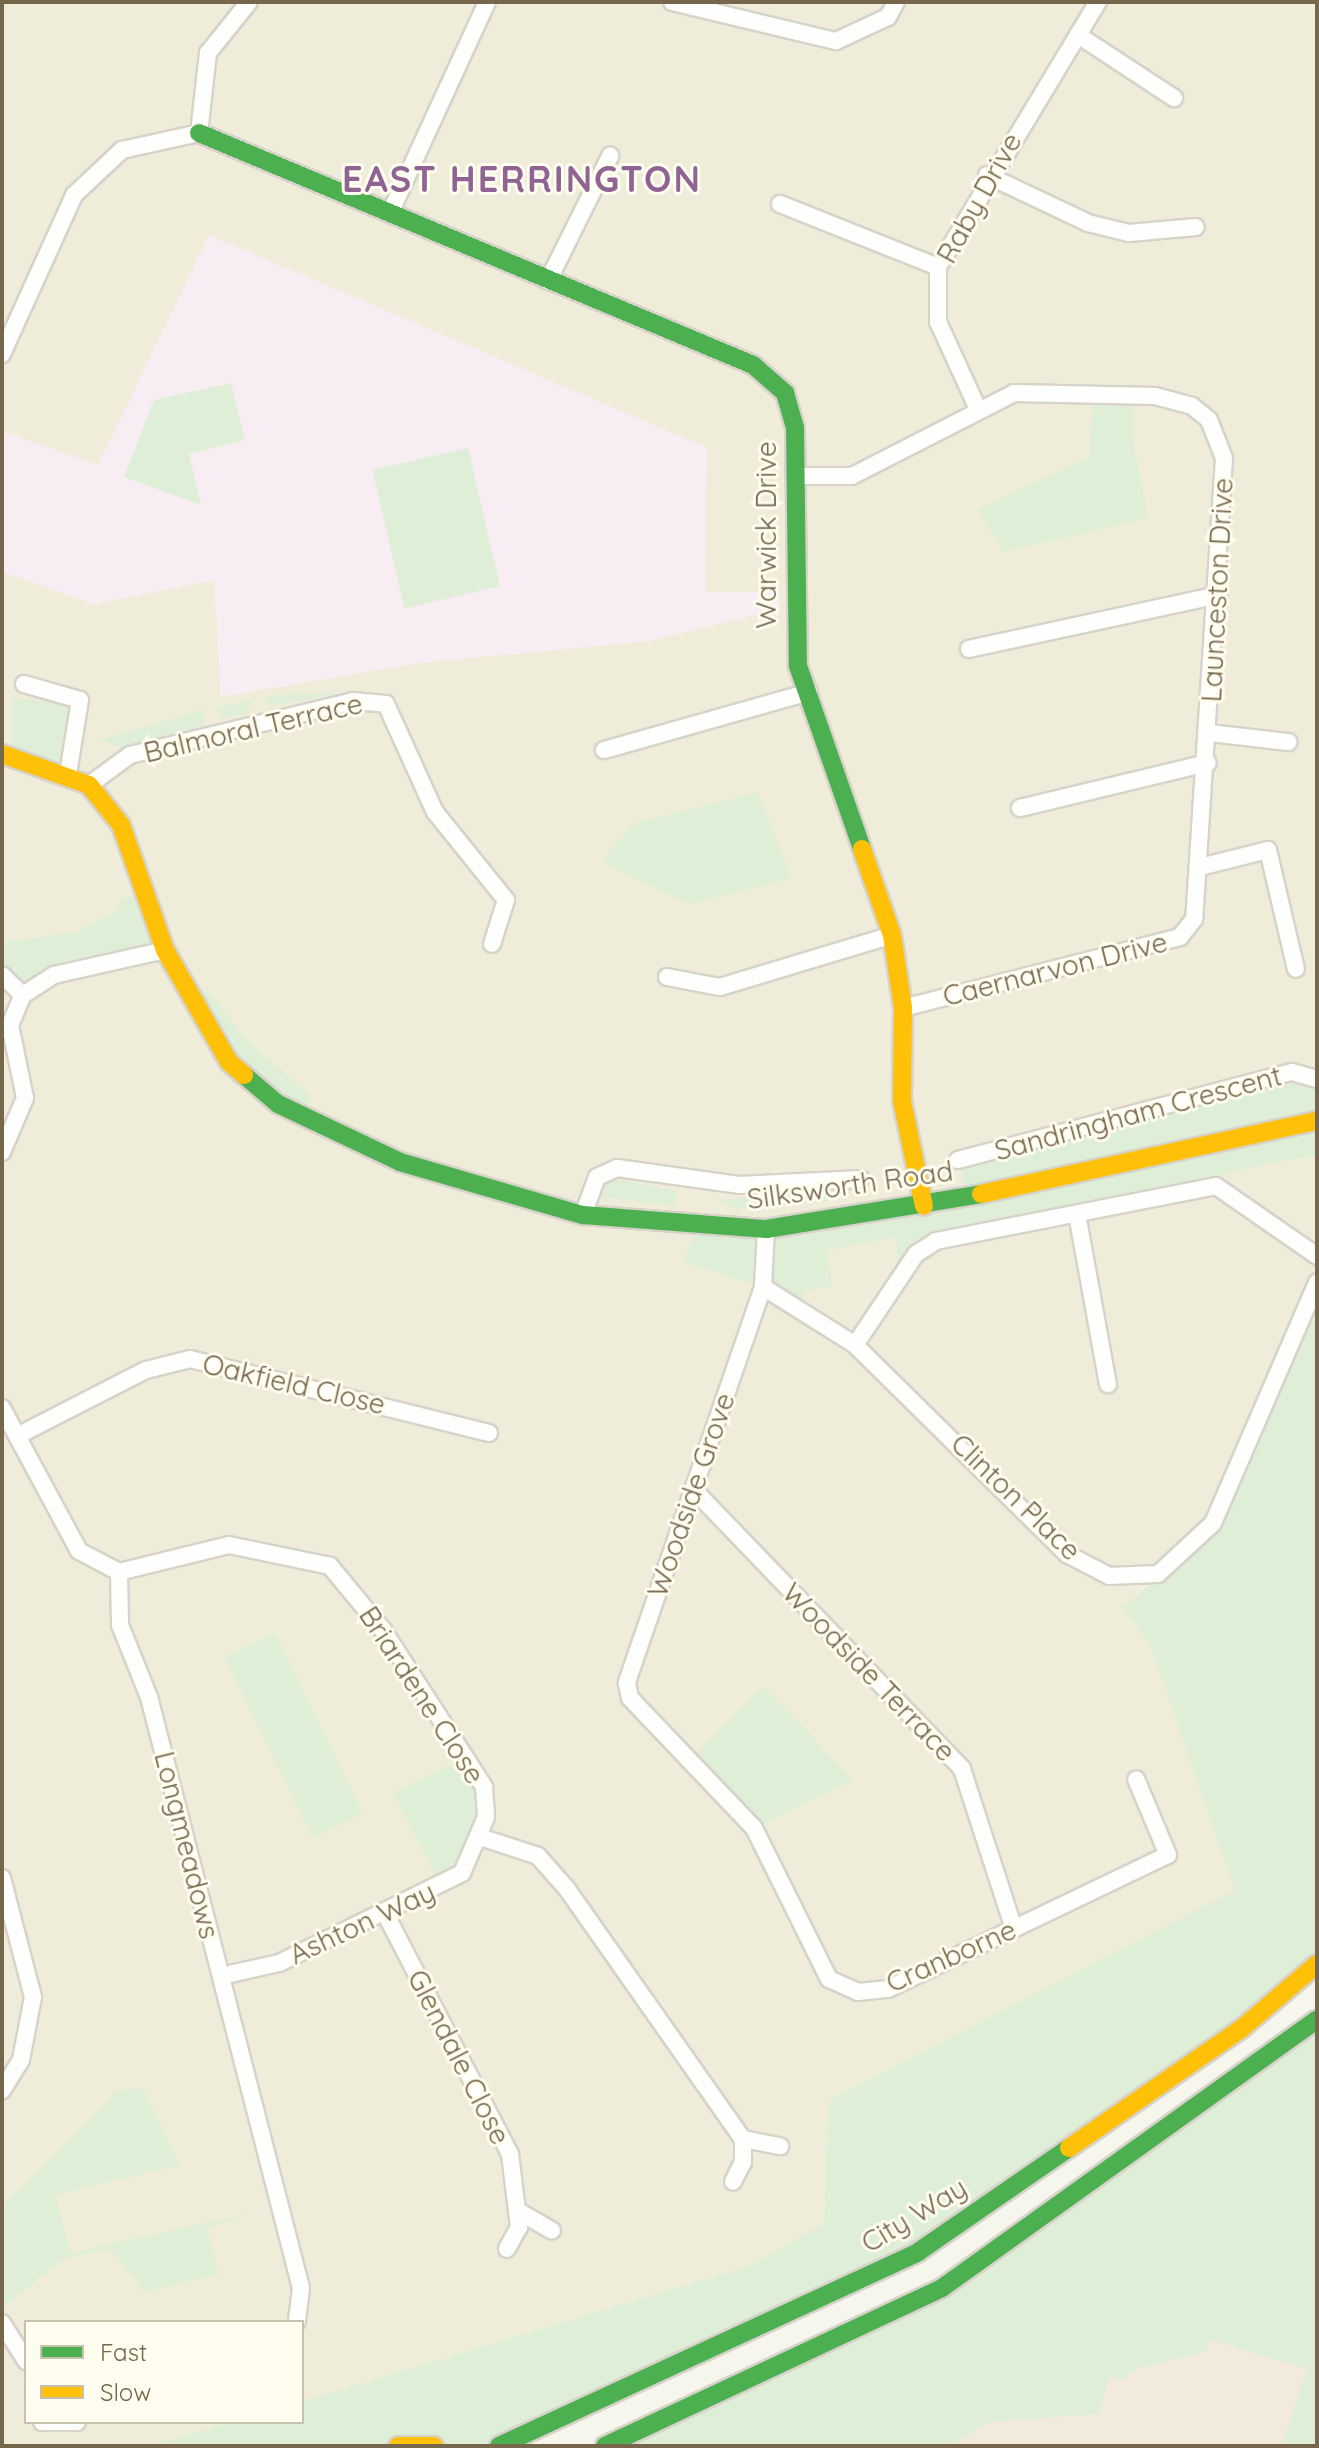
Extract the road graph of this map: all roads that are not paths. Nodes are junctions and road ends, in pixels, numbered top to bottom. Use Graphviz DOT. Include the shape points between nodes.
graph roads {
  1 [pos="249,2"];
  2 [pos="487,2"];
  3 [pos="672,2"];
  4 [pos="896,2"];
  5 [pos="1098,2"];
  6 [pos="1078,35"];
  7 [pos="1174,98"];
  8 [pos="199,133"];
  9 [pos="610,156"];
  10 [pos="987,175"];
  11 [pos="780,204"];
  12 [pos="391,211"];
  13 [pos="1196,227"];
  14 [pos="938,267"];
  15 [pos="548,281"];
  16 [pos="2,354"];
  17 [pos="977,407"];
  18 [pos="795,476"];
  19 [pos="1218,595"];
  20 [pos="969,649"];
  21 [pos="24,684"];
  22 [pos="809,692"];
  23 [pos="1210,733"];
  24 [pos="1288,742"];
  25 [pos="604,750"];
  26 [pos="2,754"];
  27 [pos="1208,763"];
  28 [pos="68,774"];
  29 [pos="89,785"];
  30 [pos="1020,808"];
  31 [pos="1200,867"];
  32 [pos="892,935"];
  33 [pos="492,944"];
  34 [pos="165,950"];
  35 [pos="1296,969"];
  36 [pos="2,975"];
  37 [pos="667,977"];
  38 [pos="23,995"];
  39 [pos="903,1008"];
  40 [pos="1317,1079"];
  41 [pos="1317,1121"];
  42 [pos="2,1152"];
  43 [pos="958,1160"];
  44 [pos="861,1179"];
  45 [pos="924,1206"];
  46 [pos="1077,1214"];
  47 [pos="583,1215"];
  48 [pos="766,1229"];
  49 [pos="1317,1256"];
  50 [pos="1317,1283"];
  51 [pos="763,1287"];
  52 [pos="855,1345"];
  53 [pos="1108,1384"];
  54 [pos="2,1408"];
  55 [pos="489,1433"];
  56 [pos="17,1436"];
  57 [pos="693,1489"];
  58 [pos="119,1572"];
  59 [pos="675,1744"];
  60 [pos="1136,1779"];
  61 [pos="480,1837"];
  62 [pos="2,1878"];
  63 [pos="386,1915"];
  64 [pos="1014,1929"];
  65 [pos="1316,1967"];
  66 [pos="221,1976"];
  67 [pos="1317,2020"];
  68 [pos="2,2091"];
  69 [pos="743,2139"];
  70 [pos="780,2146"];
  71 [pos="733,2182"];
  72 [pos="518,2211"];
  73 [pos="552,2231"];
  74 [pos="507,2249"];
  75 [pos="297,2320"];
  76 [pos="2,2323"];
  77 [pos="24,2358"];
  78 [pos="398,2446"];
  79 [pos="434,2446"];
  80 [pos="499,2446"];
  81 [pos="605,2446"];
  1 -- 8 [label="street" via="208,53"];
  2 -- 12 [label="street"];
  3 -- 4 [label="street" via="836,41 888,17"];
  5 -- 6 [label="street, Raby Drive"];
  6 -- 7 [label="street"];
  6 -- 10 [label="street, Raby Drive"];
  8 -- 12 [label="street, Warwick Drive"];
  8 -- 16 [label="street" via="122,150 74,195"];
  9 -- 15 [label="street"];
  10 -- 13 [label="street" via="1088,223 1129,233"];
  10 -- 14 [label="street, Raby Drive"];
  11 -- 14 [label="street"];
  12 -- 15 [label="street, Warwick Drive"];
  14 -- 17 [label="street, Raby Drive" via="938,322"];
  15 -- 18 [label="street, Warwick Drive" via="753,365 785,393 795,428"];
  17 -- 18 [label="street, Launceston Drive" via="852,476"];
  17 -- 19 [label="street, Launceston Drive" via="1014,393 1155,396 1192,406 1209,420 1224,458"];
  18 -- 22 [label="street, Warwick Drive" via="792,612"];
  19 -- 20 [label="street"];
  19 -- 23 [label="street, Launceston Drive"];
  21 -- 28 [label="street" via="80,700"];
  22 -- 25 [label="street"];
  22 -- 32 [label="street, Warwick Drive"];
  23 -- 24 [label="street"];
  23 -- 27 [label="street, Launceston Drive"];
  26 -- 28 [label="street, Silksworth Road"];
  27 -- 30 [label="street"];
  27 -- 31 [label="street, Launceston Drive"];
  28 -- 29 [label="street, Silksworth Road"];
  29 -- 33 [label="street, Balmoral Terrace" via="130,755 353,701 386,704 435,812 506,900"];
  29 -- 34 [label="street, Silksworth Road" via="121,825"];
  31 -- 35 [label="street" via="1268,850"];
  31 -- 39 [label="street, Caernarvon Drive" via="1194,919 1180,937"];
  32 -- 37 [label="street" via="720,987"];
  32 -- 39 [label="street, Warwick Drive"];
  34 -- 38 [label="street" via="54,975"];
  34 -- 47 [label="street, Silksworth Road" via="229,1062 278,1104 400,1162"];
  36 -- 38 [label="street"];
  38 -- 42 [label="street" via="10,1025 25,1098"];
  39 -- 45 [label="street, Warwick Drive" via="902,1101"];
  40 -- 43 [label="street, Sandringham Crescent" via="1292,1072"];
  41 -- 45 [label="street, Silksworth Road"];
  44 -- 47 [label="street" via="739,1185 617,1168 597,1177"];
  45 -- 48 [label="street, Silksworth Road"];
  46 -- 49 [label="street" via="1216,1186"];
  46 -- 52 [label="street" via="936,1241 916,1254"];
  46 -- 53 [label="street"];
  47 -- 48 [label="street, Silksworth Road"];
  48 -- 51 [label="street, Woodside Grove"];
  50 -- 52 [label="street, Clinton Place" via="1213,1523 1158,1574 1109,1576 1067,1554"];
  51 -- 52 [label="street, Clinton Place"];
  51 -- 57 [label="street, Woodside Grove"];
  54 -- 56 [label="street"];
  55 -- 56 [label="street, Oakfield Close" via="190,1359 146,1370"];
  56 -- 58 [label="street" via="79,1551"];
  57 -- 59 [label="street, Woodside Grove" via="627,1683 630,1698"];
  57 -- 64 [label="street, Woodside Terrace" via="962,1769"];
  58 -- 61 [label="street, Briardene Close" via="229,1545 330,1566 374,1618 484,1787"];
  58 -- 66 [label="street, Longmeadows" via="120,1625 149,1697"];
  59 -- 64 [label="street, Cranborne" via="754,1828 829,1979 858,1992 888,1989"];
  60 -- 64 [label="street, Cranborne" via="1168,1855"];
  61 -- 63 [label="street, Ashton Way" via="462,1873"];
  61 -- 69 [label="street" via="538,1856"];
  62 -- 68 [label="street" via="33,1997 21,2060"];
  63 -- 66 [label="street, Ashton Way" via="279,1963"];
  63 -- 72 [label="street, Glendale Close" via="510,2154"];
  65 -- 80 [label="street, City Way" via="1241,2029 918,2252"];
  66 -- 75 [label="street, Longmeadows" via="301,2288"];
  67 -- 81 [label="street" via="942,2288"];
  69 -- 70 [label="street"];
  69 -- 71 [label="street"];
  72 -- 73 [label="street"];
  72 -- 74 [label="street, Glendale Close"];
  76 -- 77 [label="street"];
  78 -- 79 [label="street"];
}
